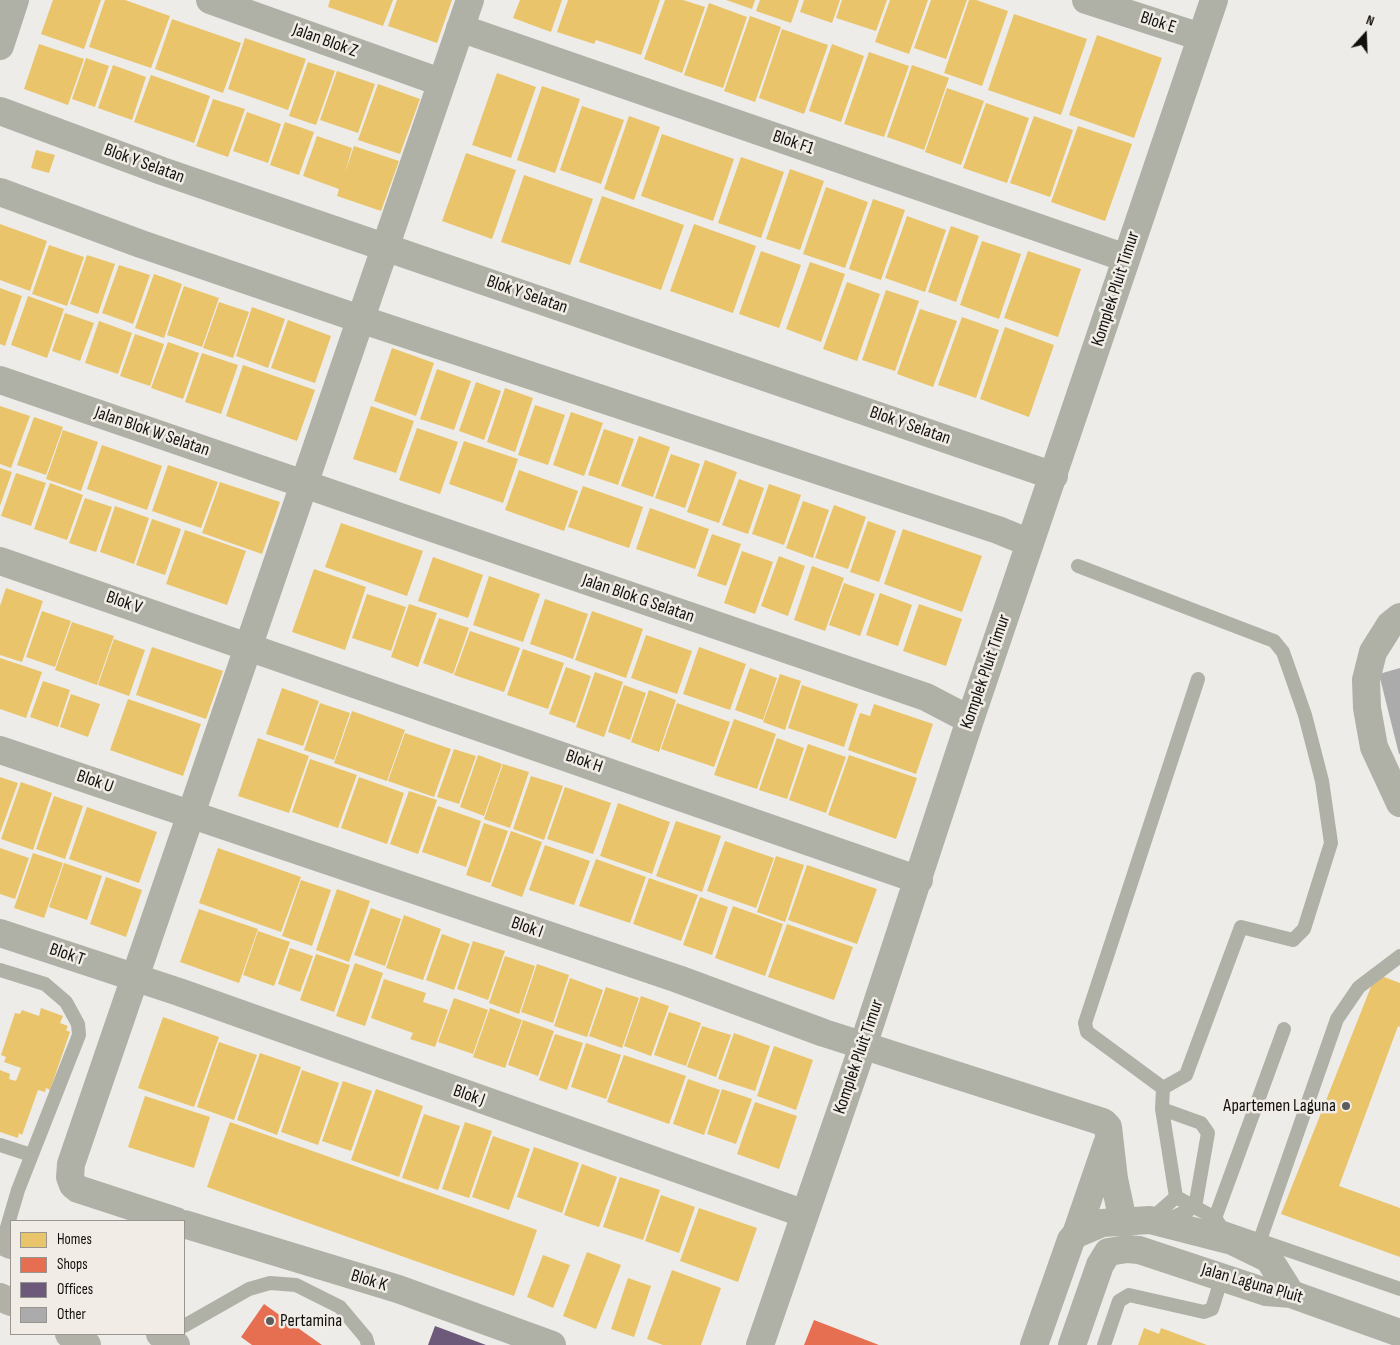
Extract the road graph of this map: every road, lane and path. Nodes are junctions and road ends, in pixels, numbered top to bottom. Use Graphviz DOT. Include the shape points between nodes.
graph roads {
  1 [pos="15,0"];
  2 [pos="210,0"];
  3 [pos="470,0"];
  4 [pos="1086,0"];
  5 [pos="1214,0"];
  6 [pos="460,28"];
  7 [pos="1201,38"];
  8 [pos="0,46"];
  9 [pos="440,82"];
  10 [pos="0,111"];
  11 [pos="0,192"];
  12 [pos="385,247"];
  13 [pos="1126,258"];
  14 [pos="360,319"];
  15 [pos="0,380"];
  16 [pos="1054,476"];
  17 [pos="304,484"];
  18 [pos="1030,543"];
  19 [pos="0,561"];
  20 [pos="1078,566"];
  21 [pos="1400,617"];
  22 [pos="248,646"];
  23 [pos="1198,679"];
  24 [pos="970,720"];
  25 [pos="0,750"];
  26 [pos="1400,803"];
  27 [pos="190,814"];
  28 [pos="919,880"];
  29 [pos="0,933"];
  30 [pos="1400,956"];
  31 [pos="0,970"];
  32 [pos="134,978"];
  33 [pos="1284,1029"];
  34 [pos="863,1046"];
  35 [pos="1163,1088"];
  36 [pos="1162,1110"];
  37 [pos="1109,1138"];
  38 [pos="0,1145"];
  39 [pos="31,1155"];
  40 [pos="1176,1197"];
  41 [pos="1195,1207"];
  42 [pos="804,1214"];
  43 [pos="1215,1218"];
  44 [pos="10,1220"];
  45 [pos="173,1220"];
  46 [pos="1123,1221"];
  47 [pos="1157,1221"];
  48 [pos="10,1222"];
  49 [pos="185,1224"];
  50 [pos="1076,1234"];
  51 [pos="1260,1240"];
  52 [pos="5,1242"];
  53 [pos="1222,1277"];
  54 [pos="1400,1289"];
  55 [pos="1291,1294"];
  56 [pos="185,1327"];
  57 [pos="1400,1333"];
  58 [pos="71,1335"];
  59 [pos="87,1345"];
  60 [pos="368,1345"];
  61 [pos="552,1345"];
  62 [pos="760,1345"];
  63 [pos="1034,1345"];
  64 [pos="1072,1345"];
  65 [pos="1104,1345"];
  1 -- 8 [label="street"];
  2 -- 9 [label="street, Jalan Blok Z"];
  3 -- 6 [label="street"];
  4 -- 7 [label="street, Blok E"];
  5 -- 7 [label="street, Komplek Pluit Timur"];
  6 -- 9 [label="street"];
  6 -- 13 [label="street, Blok F1"];
  7 -- 13 [label="street, Komplek Pluit Timur"];
  9 -- 12 [label="street"];
  10 -- 12 [label="street, Blok Y Selatan"];
  11 -- 14 [label="street"];
  12 -- 14 [label="street"];
  12 -- 16 [label="street, Blok Y Selatan"];
  13 -- 16 [label="street, Komplek Pluit Timur"];
  14 -- 17 [label="street"];
  14 -- 18 [label="street"];
  15 -- 17 [label="street, Jalan Blok W Selatan"];
  16 -- 18 [label="street, Komplek Pluit Timur"];
  17 -- 22 [label="street"];
  17 -- 24 [label="street, Jalan Blok G Selatan" via="926,697"];
  18 -- 24 [label="street, Komplek Pluit Timur"];
  19 -- 22 [label="street, Blok V"];
  20 -- 35 [label="lane" via="1274,642 1283,652 1305,715 1322,781 1331,843 1304,929 1293,940 1241,927 1186,1076"];
  21 -- 26 [label="street" via="1373,652 1366,680 1374,746"];
  22 -- 27 [label="street"];
  22 -- 28 [label="street, Blok H"];
  23 -- 35 [label="lane" via="1085,1023 1087,1032"];
  24 -- 28 [label="street, Komplek Pluit Timur"];
  25 -- 27 [label="street, Blok U"];
  27 -- 32 [label="street"];
  27 -- 34 [label="street, Blok I" via="678,979"];
  28 -- 34 [label="street, Komplek Pluit Timur"];
  29 -- 32 [label="street, Blok T"];
  30 -- 51 [label="lane" via="1359,987 1337,1019"];
  31 -- 39 [label="lane" via="45,984 66,1002 78,1024 79,1035"];
  32 -- 42 [label="street, Blok J"];
  32 -- 45 [label="street" via="71,1164 73,1185 98,1197"];
  33 -- 43 [label="lane"];
  34 -- 37 [label="street, Blok I" via="1102,1122 1108,1127"];
  34 -- 42 [label="street, Komplek Pluit Timur"];
  35 -- 36 [label="lane"];
  36 -- 40 [label="lane"];
  36 -- 41 [label="lane" via="1201,1123 1208,1133"];
  37 -- 46 [label="street"];
  37 -- 50 [label="street"];
  38 -- 39 [label="lane"];
  39 -- 44 [label="lane"];
  40 -- 41 [label="lane"];
  40 -- 47 [label="lane"];
  41 -- 43 [label="lane"];
  41 -- 47 [label="lane"];
  42 -- 62 [label="street, Komplek Pluit Timur"];
  43 -- 51 [label="lane" via="1221,1227"];
  46 -- 47 [label="street"];
  46 -- 50 [label="street" via="1102,1223"];
  47 -- 55 [label="street" via="1232,1241 1269,1259"];
  48 -- 52 [label="lane"];
  49 -- 61 [label="street, Blok K" via="398,1289"];
  50 -- 63 [label="street" via="1071,1240"];
  51 -- 54 [label="lane"];
  53 -- 55 [label="street, Jalan Laguna Pluit" via="1266,1292"];
  53 -- 64 [label="street, Jalan Laguna Pluit" via="1139,1250 1108,1252 1092,1285"];
  53 -- 65 [label="lane" via="1212,1310 1204,1312 1129,1295 1119,1301"];
  55 -- 57 [label="street, Jalan Laguna Pluit"];
  56 -- 60 [label="lane" via="249,1289 270,1283 296,1285 340,1308 366,1338"];
  58 -- 59 [label="highway"];
}
